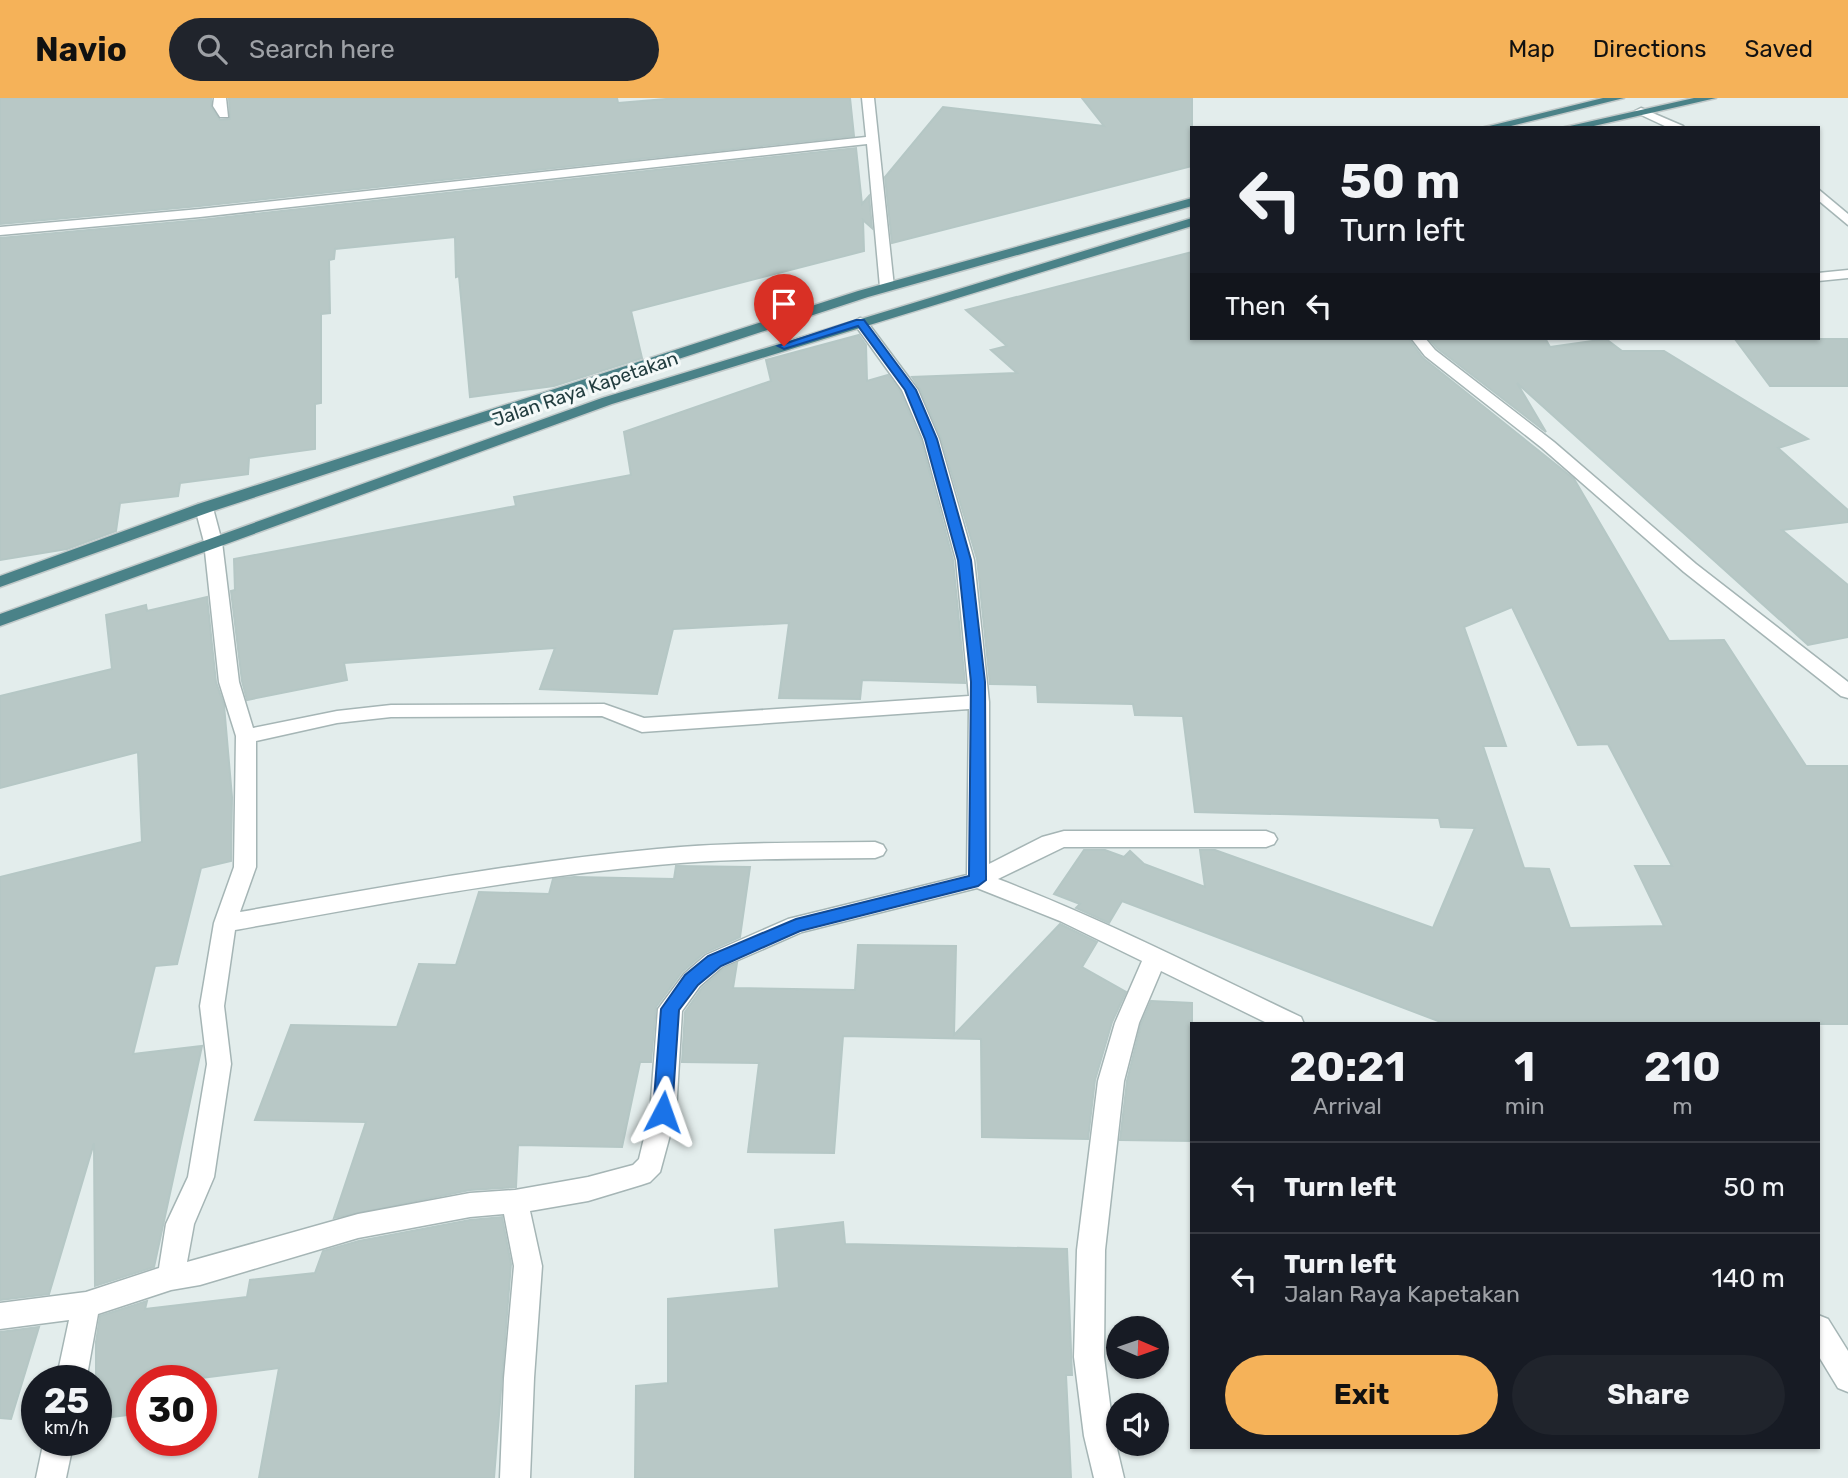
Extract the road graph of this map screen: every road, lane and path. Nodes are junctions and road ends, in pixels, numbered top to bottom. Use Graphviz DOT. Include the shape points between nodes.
graph roads {
  1 [pos="220,98"];
  2 [pos="868,98"];
  3 [pos="1618,98"];
  4 [pos="1710,98"];
  5 [pos="1641,111"];
  6 [pos="224,115"];
  7 [pos="1496,126"];
  8 [pos="1576,126"];
  9 [pos="1675,126"];
  10 [pos="872,140"];
  11 [pos="1820,195"];
  12 [pos="1190,203"];
  13 [pos="1848,221"];
  14 [pos="1190,223"];
  15 [pos="0,231"];
  16 [pos="1848,274"];
  17 [pos="1820,277"];
  18 [pos="887,287"];
  19 [pos="860,322"];
  20 [pos="1420,340"];
  21 [pos="204,508"];
  22 [pos="213,542"];
  23 [pos="0,582"];
  24 [pos="0,620"];
  25 [pos="1848,692"];
  26 [pos="979,702"];
  27 [pos="246,736"];
  28 [pos="1266,839"];
  29 [pos="875,850"];
  30 [pos="978,880"];
  31 [pos="225,923"];
  32 [pos="1156,956"];
  33 [pos="1288,1022"];
  34 [pos="514,1202"];
  35 [pos="171,1277"];
  36 [pos="86,1306"];
  37 [pos="0,1316"];
  38 [pos="1820,1331"];
  39 [pos="74,1365"];
  40 [pos="1848,1378"];
  41 [pos="56,1456"];
  42 [pos="51,1478"];
  43 [pos="515,1478"];
  44 [pos="1108,1478"];
  1 -- 6 [label="street"];
  2 -- 10 [label="street"];
  3 -- 7 [label="highway"];
  4 -- 5 [label="highway"];
  5 -- 8 [label="highway"];
  5 -- 9 [label="street"];
  10 -- 15 [label="street"];
  10 -- 18 [label="street"];
  11 -- 13 [label="street"];
  12 -- 18 [label="highway, Jalan Raya Kapetakan"];
  14 -- 19 [label="highway, Jalan Raya Kapetakan"];
  16 -- 17 [label="street"];
  18 -- 21 [label="highway, Jalan Raya Kapetakan"];
  19 -- 22 [label="highway, Jalan Raya Kapetakan" via="607,401"];
  19 -- 26 [label="street" via="911,390 931,439 965,560"];
  20 -- 25 [label="street" via="1690,568"];
  21 -- 22 [label="street"];
  21 -- 23 [label="highway, Jalan Raya Kapetakan"];
  22 -- 24 [label="highway, Jalan Raya Kapetakan"];
  22 -- 27 [label="street" via="229,682"];
  26 -- 27 [label="street" via="642,725 604,710 370,712"];
  26 -- 30 [label="street"];
  27 -- 31 [label="street" via="245,867"];
  28 -- 30 [label="street" via="1064,839"];
  29 -- 31 [label="street" via="654,857"];
  30 -- 32 [label="street"];
  30 -- 34 [label="street" via="796,925 714,961 691,980 670,1009 663,1112 651,1164 626,1181"];
  31 -- 35 [label="street" via="212,1006 219,1064 201,1177 180,1224"];
  32 -- 33 [label="street"];
  32 -- 44 [label="street" via="1127,1023 1111,1081 1091,1250 1089,1357"];
  34 -- 35 [label="street" via="470,1205 358,1226"];
  34 -- 43 [label="street" via="528,1266"];
  35 -- 36 [label="street"];
  36 -- 37 [label="street"];
  36 -- 39 [label="street"];
  38 -- 40 [label="street"];
  41 -- 42 [label="street"];
}
